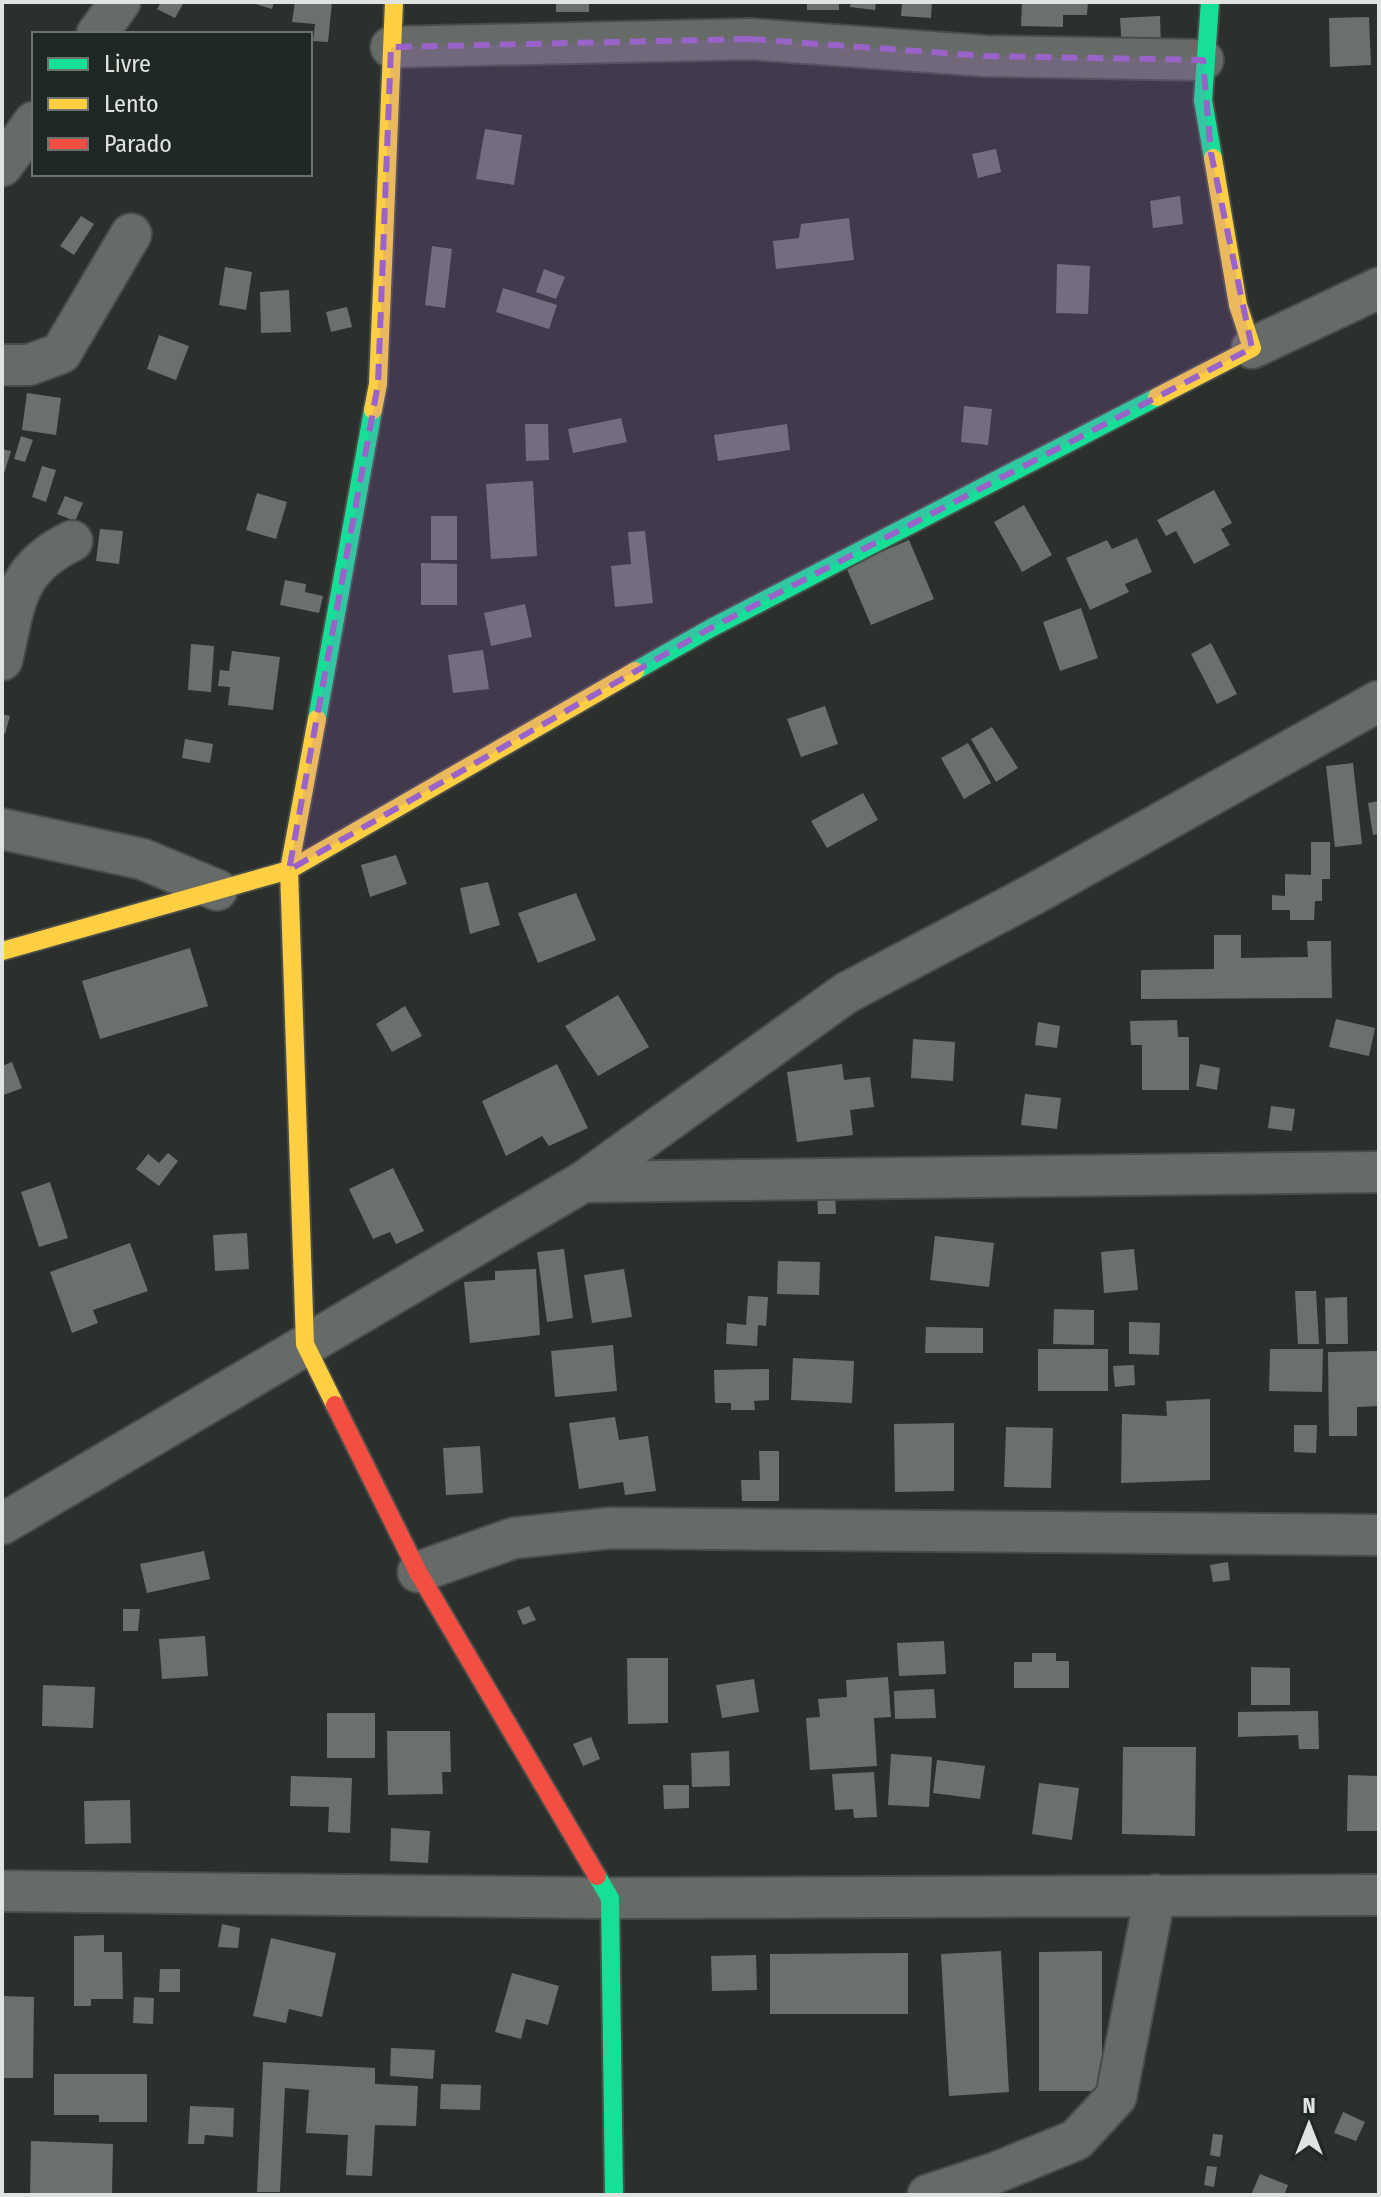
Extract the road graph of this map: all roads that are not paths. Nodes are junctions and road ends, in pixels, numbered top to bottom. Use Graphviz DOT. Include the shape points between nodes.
graph roads {
  1 [pos="120,2"];
  2 [pos="394,2"];
  3 [pos="1210,2"];
  4 [pos="98,32"];
  5 [pos="391,47"];
  6 [pos="1203,60"];
  7 [pos="32,125"];
  8 [pos="2,166"];
  9 [pos="131,234"];
  10 [pos="1379,288"];
  11 [pos="1252,348"];
  12 [pos="2,365"];
  13 [pos="72,541"];
  14 [pos="2,660"];
  15 [pos="1379,701"];
  16 [pos="2,829"];
  17 [pos="289,870"];
  18 [pos="217,890"];
  19 [pos="2,951"];
  20 [pos="1379,1172"];
  21 [pos="583,1182"];
  22 [pos="305,1344"];
  23 [pos="2,1524"];
  24 [pos="1379,1535"];
  25 [pos="418,1572"];
  26 [pos="2,1891"];
  27 [pos="1155,1895"];
  28 [pos="1379,1895"];
  29 [pos="610,1898"];
  30 [pos="614,2195"];
  31 [pos="928,2195"];
  1 -- 4 [label="street"];
  2 -- 5 [label="street"];
  3 -- 6 [label="street"];
  5 -- 6 [label="street" via="750,39 986,56"];
  5 -- 17 [label="street" via="378,384"];
  6 -- 11 [label="street" via="1211,153 1238,305"];
  7 -- 8 [label="street"];
  9 -- 12 [label="street" via="61,353 29,365"];
  10 -- 11 [label="street"];
  11 -- 17 [label="street" via="711,628"];
  13 -- 14 [label="street" via="51,551 19,586"];
  15 -- 21 [label="street" via="846,993"];
  16 -- 18 [label="street" via="142,859"];
  17 -- 18 [label="street"];
  17 -- 22 [label="street"];
  18 -- 19 [label="street"];
  20 -- 21 [label="street"];
  21 -- 22 [label="street"];
  22 -- 23 [label="street"];
  22 -- 25 [label="street"];
  24 -- 25 [label="street" via="611,1528 514,1538"];
  25 -- 29 [label="street"];
  26 -- 29 [label="street"];
  27 -- 28 [label="street"];
  27 -- 29 [label="street"];
  27 -- 31 [label="street" via="1116,2097 1076,2140"];
  29 -- 30 [label="street"];
}
